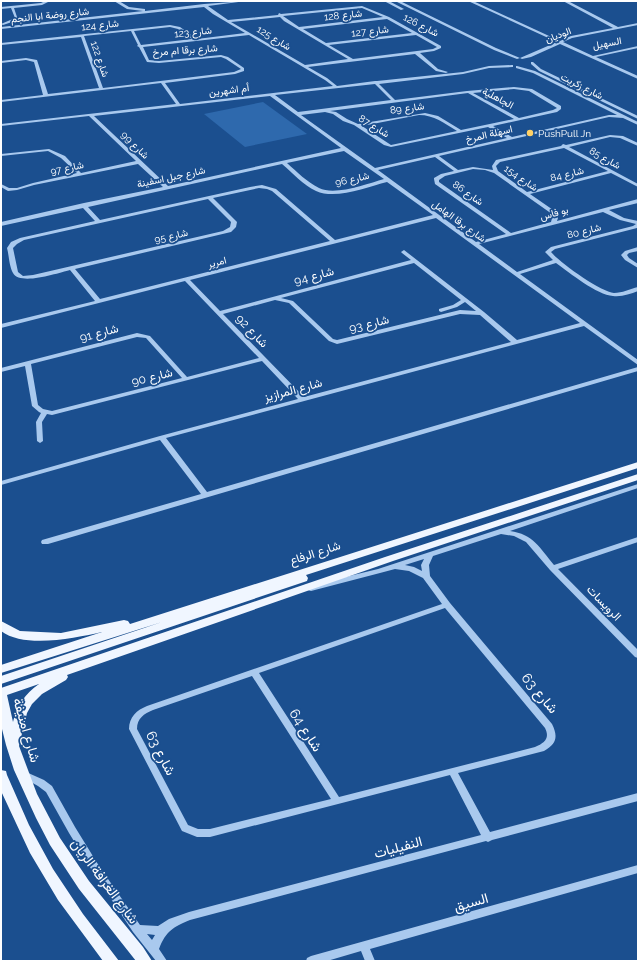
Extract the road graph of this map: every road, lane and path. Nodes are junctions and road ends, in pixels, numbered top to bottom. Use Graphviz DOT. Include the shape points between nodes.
graph roads {
  1 [pos="48,1"];
  2 [pos="116,1"];
  3 [pos="244,1"];
  4 [pos="386,1"];
  5 [pos="397,1"];
  6 [pos="470,1"];
  7 [pos="565,1"];
  8 [pos="204,5"];
  9 [pos="12,7"];
  10 [pos="1,8"];
  11 [pos="155,11"];
  12 [pos="279,14"];
  13 [pos="91,15"];
  14 [pos="388,18"];
  15 [pos="54,19"];
  16 [pos="66,19"];
  17 [pos="227,20"];
  18 [pos="638,24"];
  19 [pos="1,26"];
  20 [pos="300,28"];
  21 [pos="617,28"];
  22 [pos="132,30"];
  23 [pos="249,34"];
  24 [pos="415,34"];
  25 [pos="82,35"];
  26 [pos="196,40"];
  27 [pos="561,42"];
  28 [pos="1,44"];
  29 [pos="326,44"];
  30 [pos="139,46"];
  31 [pos="638,47"];
  32 [pos="416,52"];
  33 [pos="592,57"];
  34 [pos="520,58"];
  35 [pos="352,60"];
  36 [pos="504,60"];
  37 [pos="1,62"];
  38 [pos="531,62"];
  39 [pos="304,66"];
  40 [pos="514,67"];
  41 [pos="483,68"];
  42 [pos="435,72"];
  43 [pos="638,78"];
  44 [pos="381,81"];
  45 [pos="162,82"];
  46 [pos="375,82"];
  47 [pos="335,86"];
  48 [pos="101,89"];
  49 [pos="479,91"];
  50 [pos="470,93"];
  51 [pos="270,94"];
  52 [pos="46,96"];
  53 [pos="394,100"];
  54 [pos="1,101"];
  55 [pos="406,101"];
  56 [pos="179,105"];
  57 [pos="609,113"];
  58 [pos="298,115"];
  59 [pos="91,116"];
  60 [pos="79,118"];
  61 [pos="638,118"];
  62 [pos="518,119"];
  63 [pos="638,124"];
  64 [pos="1,125"];
  65 [pos="358,125"];
  66 [pos="489,126"];
  67 [pos="1,129"];
  68 [pos="461,132"];
  69 [pos="511,138"];
  70 [pos="638,145"];
  71 [pos="563,146"];
  72 [pos="345,149"];
  73 [pos="1,154"];
  74 [pos="436,156"];
  75 [pos="139,162"];
  76 [pos="282,162"];
  77 [pos="474,168"];
  78 [pos="373,170"];
  79 [pos="458,172"];
  80 [pos="496,172"];
  81 [pos="611,172"];
  82 [pos="80,174"];
  83 [pos="387,180"];
  84 [pos="1,185"];
  85 [pos="638,186"];
  86 [pos="166,187"];
  87 [pos="527,193"];
  88 [pos="209,197"];
  89 [pos="638,201"];
  90 [pos="84,205"];
  91 [pos="604,210"];
  92 [pos="437,216"];
  93 [pos="99,222"];
  94 [pos="554,222"];
  95 [pos="1,224"];
  96 [pos="638,224"];
  97 [pos="511,235"];
  98 [pos="334,242"];
  99 [pos="474,244"];
  100 [pos="638,249"];
  101 [pos="404,252"];
  102 [pos="415,261"];
  103 [pos="558,261"];
  104 [pos="638,266"];
  105 [pos="71,268"];
  106 [pos="516,274"];
  107 [pos="186,279"];
  108 [pos="638,289"];
  109 [pos="274,298"];
  110 [pos="465,300"];
  111 [pos="98,301"];
  112 [pos="441,310"];
  113 [pos="218,313"];
  114 [pos="482,313"];
  115 [pos="584,324"];
  116 [pos="1,326"];
  117 [pos="515,342"];
  118 [pos="263,359"];
  119 [pos="28,363"];
  120 [pos="638,363"];
  121 [pos="638,369"];
  122 [pos="1,370"];
  123 [pos="186,379"];
  124 [pos="302,399"];
  125 [pos="45,412"];
  126 [pos="162,437"];
  127 [pos="40,441"];
  128 [pos="638,465"];
  129 [pos="638,477"];
  130 [pos="3,481"];
  131 [pos="638,486"];
  132 [pos="205,495"];
  133 [pos="531,522"];
  134 [pos="501,532"];
  135 [pos="638,539"];
  136 [pos="528,540"];
  137 [pos="45,542"];
  138 [pos="430,555"];
  139 [pos="344,558"];
  140 [pos="395,566"];
  141 [pos="553,568"];
  142 [pos="426,576"];
  143 [pos="295,591"];
  144 [pos="447,605"];
  145 [pos="148,621"];
  146 [pos="1,625"];
  147 [pos="638,655"];
  148 [pos="87,664"];
  149 [pos="1,669"];
  150 [pos="254,672"];
  151 [pos="1,680"];
  152 [pos="1,693"];
  153 [pos="13,746"];
  154 [pos="453,772"];
  155 [pos="24,774"];
  156 [pos="1,775"];
  157 [pos="5,793"];
  158 [pos="638,797"];
  159 [pos="337,801"];
  160 [pos="488,838"];
  161 [pos="638,869"];
  162 [pos="166,926"];
  163 [pos="138,929"];
  164 [pos="364,946"];
  165 [pos="153,950"];
  166 [pos="112,961"];
  167 [pos="145,961"];
  168 [pos="162,961"];
  169 [pos="311,961"];
  170 [pos="370,961"];
  1 -- 9 [label="street"];
  2 -- 11 [label="street" via="128,8"];
  3 -- 8 [label="street, شارع روضة ابا النجم"];
  4 -- 36 [label="street"];
  5 -- 34 [label="street" via="495,49"];
  6 -- 27 [label="street, السهيل"];
  7 -- 21 [label="street"];
  8 -- 11 [label="street, شارع روضة ابا النجم"];
  8 -- 17 [label="street, شارع 125"];
  9 -- 10 [label="street"];
  9 -- 19 [label="street" via="17,19"];
  11 -- 16 [label="street, شارع روضة ابا النجم"];
  12 -- 14 [label="street, شارع 126" via="357,6 368,8"];
  12 -- 17 [label="street, شارع 126"];
  12 -- 20 [label="street"];
  13 -- 16 [label="street"];
  14 -- 20 [label="street, شارع 128"];
  14 -- 24 [label="street, شارع 126"];
  15 -- 16 [label="street"];
  16 -- 19 [label="street"];
  17 -- 23 [label="street, شارع 125"];
  18 -- 21 [label="street, الوديان"];
  20 -- 29 [label="street"];
  21 -- 27 [label="street, الوديان"];
  22 -- 25 [label="street, شارع 124"];
  22 -- 26 [label="street, شارع 124" via="175,27"];
  22 -- 30 [label="street, شارع برقا ام مرخ"];
  23 -- 26 [label="street, شارع 123"];
  23 -- 39 [label="street, شارع 125"];
  24 -- 29 [label="street, شارع 127"];
  24 -- 32 [label="street, شارع 126" via="440,47 436,50"];
  25 -- 28 [label="street, شارع 124"];
  25 -- 48 [label="street, شارع 122"];
  26 -- 30 [label="street, شارع 123"];
  27 -- 33 [label="street, السهيل"];
  27 -- 34 [label="street, الوديان"];
  27 -- 38 [label="street, الوديان" via="536,55"];
  29 -- 35 [label="street"];
  30 -- 45 [label="street, شارع برقا ام مرخ" via="146,60 152,62 219,56 227,58 243,70"];
  31 -- 33 [label="street, السهيل"];
  32 -- 35 [label="street, شارع 126"];
  32 -- 42 [label="street"];
  33 -- 43 [label="street"];
  34 -- 36 [label="street, أم اشهرين"];
  34 -- 38 [label="street"];
  35 -- 39 [label="street, شارع 126"];
  36 -- 40 [label="street" via="506,64"];
  36 -- 41 [label="street, أم اشهرين"];
  37 -- 52 [label="street" via="26,59 36,61"];
  38 -- 40 [label="street, الوديان" via="527,66"];
  38 -- 61 [label="street, شارع زكريت" via="540,70"];
  39 -- 47 [label="street, شارع 125"];
  40 -- 41 [label="street, أم اشهرين"];
  40 -- 57 [label="street, شارع زكريت" via="534,72"];
  41 -- 42 [label="street, أم اشهرين"];
  41 -- 44 [label="street, أم اشهرين"];
  42 -- 44 [label="street, أم اشهرين"];
  44 -- 46 [label="street, أم اشهرين"];
  45 -- 48 [label="street, شارع برقا ام مرخ"];
  45 -- 56 [label="street"];
  46 -- 47 [label="street, أم اشهرين"];
  46 -- 53 [label="street"];
  47 -- 51 [label="street, أم اشهرين"];
  48 -- 52 [label="street, شارع برقا ام مرخ"];
  49 -- 50 [label="street, شارع 87"];
  49 -- 53 [label="street, شارع 87"];
  49 -- 62 [label="street, شارع 87" via="524,89 559,107 555,111"];
  50 -- 55 [label="street, شارع 87"];
  50 -- 62 [label="street, الجاهلية"];
  51 -- 56 [label="street, أم اشهرين"];
  51 -- 58 [label="street, شارع برقا الهامل"];
  52 -- 54 [label="street, شارع برقا ام مرخ"];
  53 -- 58 [label="street, شارع 87"];
  56 -- 59 [label="street, أم اشهرين"];
  57 -- 63 [label="street, اسهلة المرخ"];
  57 -- 69 [label="street, اسهلة المرخ"];
  58 -- 65 [label="street, شارع 87" via="331,112"];
  58 -- 72 [label="street, شارع برقا الهامل"];
  59 -- 60 [label="street, أم اشهرين"];
  59 -- 75 [label="street, شارع 99"];
  60 -- 64 [label="street, أم اشهرين"];
  60 -- 67 [label="street, أم اشهرين"];
  62 -- 66 [label="street, شارع 87"];
  65 -- 68 [label="street, شارع 89" via="427,114 436,116"];
  65 -- 68 [label="street, شارع 87" via="391,146"];
  66 -- 68 [label="street, شارع 87"];
  66 -- 69 [label="street"];
  69 -- 74 [label="street, اسهلة المرخ"];
  70 -- 71 [label="street" via="614,136"];
  71 -- 80 [label="street" via="498,161 494,166"];
  71 -- 81 [label="street, شارع 85"];
  72 -- 76 [label="street, شارع جبل اسفينة"];
  72 -- 78 [label="street, شارع برقا الهامل"];
  73 -- 82 [label="street" via="49,150 63,157"];
  74 -- 78 [label="street, اسهلة المرخ"];
  74 -- 79 [label="street, شارع 86"];
  75 -- 82 [label="street, شارع 97"];
  75 -- 86 [label="street, شارع 99"];
  76 -- 83 [label="street, شارع 96" via="318,190 326,192"];
  76 -- 86 [label="street, شارع جبل اسفينة"];
  77 -- 79 [label="street, شارع 86"];
  77 -- 80 [label="street, شارع 154"];
  78 -- 83 [label="street, شارع برقا الهامل"];
  79 -- 97 [label="street, شارع 86" via="435,180"];
  80 -- 87 [label="street, شارع 154"];
  81 -- 85 [label="street, شارع 85"];
  81 -- 87 [label="street, شارع 84"];
  82 -- 84 [label="street, شارع 97" via="18,189 6,189"];
  83 -- 92 [label="street, شارع برقا الهامل"];
  86 -- 90 [label="street, شارع جبل اسفينة"];
  87 -- 94 [label="street, شارع 154" via="554,214"];
  88 -- 93 [label="street, شارع 95"];
  88 -- 98 [label="street, شارع 95" via="253,187 270,188"];
  88 -- 105 [label="street, شارع 95" via="234,222 232,229"];
  89 -- 91 [label="street, بو فاس"];
  90 -- 93 [label="street"];
  90 -- 95 [label="street, شارع جبل اسفينة"];
  91 -- 94 [label="street, بو فاس"];
  91 -- 96 [label="street, شارع 80"];
  92 -- 98 [label="street, امرير"];
  92 -- 99 [label="street, شارع برقا الهامل"];
  93 -- 105 [label="street, شارع 95" via="22,240 11,246 14,272 19,276 33,277"];
  94 -- 97 [label="street, بو فاس"];
  96 -- 103 [label="street, شارع 80" via="635,227 551,248 548,253"];
  97 -- 99 [label="street, بو فاس"];
  98 -- 107 [label="street, امرير"];
  99 -- 106 [label="street, شارع برقا الهامل"];
  100 -- 104 [label="street" via="624,255"];
  101 -- 102 [label="street"];
  102 -- 109 [label="street, شارع 94"];
  102 -- 110 [label="street"];
  103 -- 106 [label="street"];
  103 -- 108 [label="street" via="604,293 619,294"];
  105 -- 111 [label="street"];
  106 -- 115 [label="street, شارع برقا الهامل"];
  107 -- 111 [label="street, امرير"];
  107 -- 113 [label="street, شارع 92"];
  109 -- 113 [label="street, شارع 94"];
  109 -- 114 [label="street, شارع 93" via="291,302 331,340 337,342 460,312"];
  110 -- 112 [label="street"];
  110 -- 114 [label="street"];
  111 -- 116 [label="street, امرير"];
  113 -- 118 [label="street, شارع 92"];
  114 -- 117 [label="street"];
  115 -- 117 [label="street, شارع المرازيز"];
  115 -- 120 [label="street, شارع برقا الهامل"];
  117 -- 124 [label="street, شارع المرازيز"];
  118 -- 123 [label="street, شارع 90"];
  118 -- 124 [label="street, شارع 92"];
  119 -- 122 [label="street, شارع 91"];
  119 -- 123 [label="street, شارع 91" via="130,336 141,336 152,340"];
  119 -- 125 [label="street" via="35,406"];
  121 -- 132 [label="street"];
  123 -- 125 [label="street, شارع 90" via="59,412"];
  124 -- 126 [label="street, شارع المرازيز"];
  125 -- 127 [label="street" via="39,422"];
  126 -- 130 [label="street, شارع المرازيز"];
  126 -- 132 [label="street"];
  128 -- 139 [label="main road, شارع الرفاع"];
  129 -- 143 [label="main road"];
  131 -- 133 [label="street"];
  132 -- 137 [label="street"];
  133 -- 134 [label="street"];
  133 -- 136 [label="street" via="527,532"];
  134 -- 136 [label="street, الرويسات" via="516,534"];
  134 -- 138 [label="street"];
  135 -- 141 [label="street"];
  136 -- 141 [label="street, الرويسات"];
  138 -- 140 [label="street"];
  138 -- 142 [label="street" via="425,565"];
  139 -- 145 [label="main road, شارع الرفاع"];
  139 -- 151 [label="main road" via="283,586"];
  140 -- 142 [label="street" via="411,569"];
  140 -- 143 [label="street"];
  141 -- 147 [label="street, الرويسات"];
  142 -- 144 [label="street, شارع 63"];
  143 -- 148 [label="main road"];
  144 -- 150 [label="street, شارع 63"];
  144 -- 154 [label="street, شارع 63" via="549,726 552,733 548,744 541,749"];
  145 -- 146 [label="main road" via="61,637 19,635"];
  145 -- 149 [label="main road, شارع الرفاع"];
  148 -- 152 [label="main road"];
  148 -- 153 [label="main road" via="41,688 30,697 23,708"];
  150 -- 159 [label="street, شارع 64"];
  150 -- 159 [label="street, شارع 63" via="146,710 133,722 134,733 183,825 192,832 206,834"];
  152 -- 153 [label="main road, شارع امنيفة"];
  153 -- 155 [label="main road, شارع امنيفة"];
  154 -- 159 [label="street, شارع 63"];
  154 -- 160 [label="street"];
  155 -- 163 [label="street" via="49,789 83,850"];
  155 -- 167 [label="main road, شارع الغرافة الريان" via="43,817 68,861 100,907"];
  156 -- 157 [label="main road"];
  157 -- 166 [label="main road" via="48,874 83,925"];
  158 -- 160 [label="street, النفيليات"];
  160 -- 162 [label="street, النفيليات" via="189,916"];
  161 -- 164 [label="street, السيق"];
  162 -- 163 [label="street, النفيليات" via="159,931"];
  162 -- 165 [label="street"];
  163 -- 165 [label="street"];
  164 -- 169 [label="street, السيق"];
  164 -- 170 [label="street"];
  165 -- 168 [label="street"];
}
